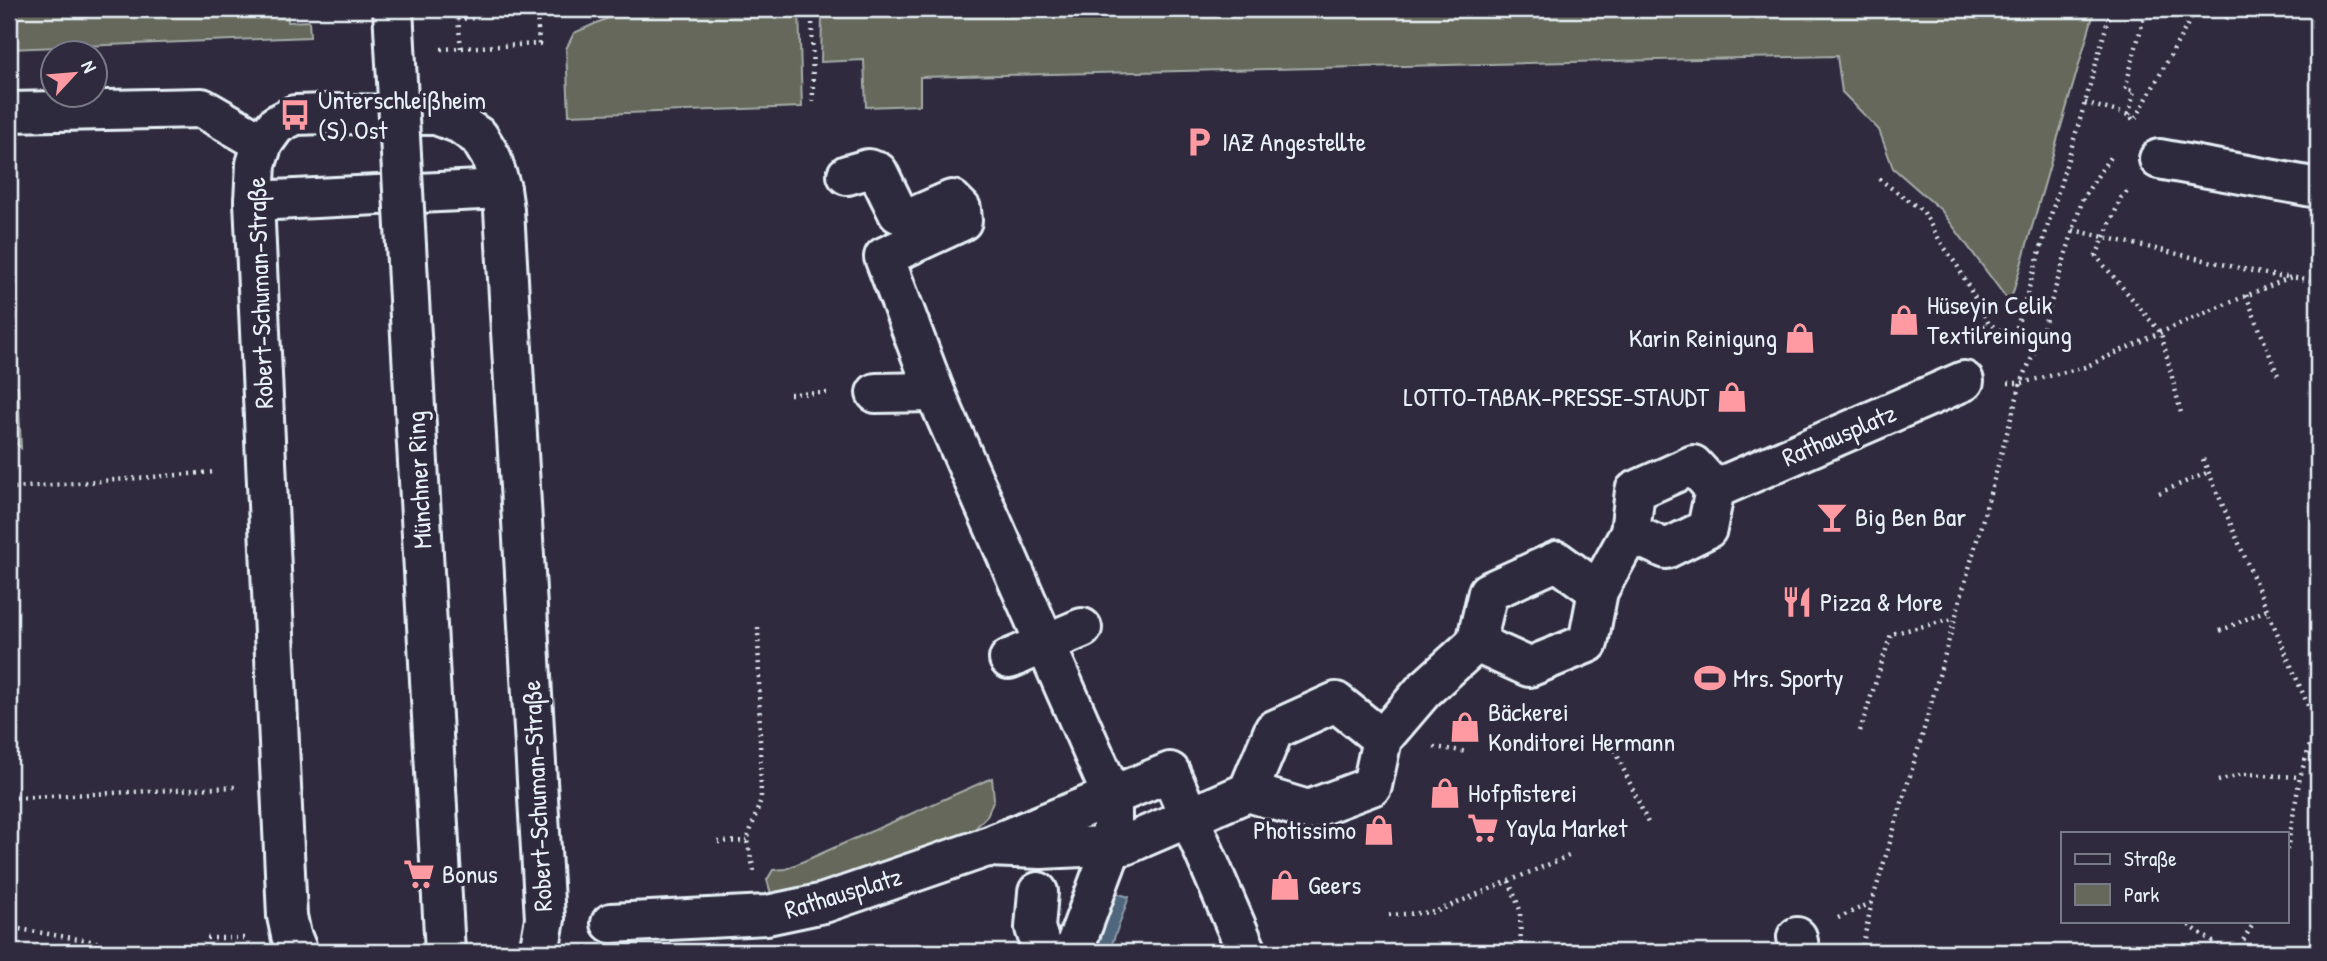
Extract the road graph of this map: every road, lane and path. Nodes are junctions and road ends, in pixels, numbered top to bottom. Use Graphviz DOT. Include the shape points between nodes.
graph roads {
  1 [pos="393,9"];
  2 [pos="542,9"];
  3 [pos="812,9"];
  4 [pos="2111,9"];
  5 [pos="2146,9"];
  6 [pos="2232,9"];
  7 [pos="537,15"];
  8 [pos="520,16"];
  9 [pos="476,18"];
  10 [pos="2226,19"];
  11 [pos="460,48"];
  12 [pos="433,50"];
  13 [pos="2085,103"];
  14 [pos="813,107"];
  15 [pos="9,112"];
  16 [pos="263,143"];
  17 [pos="2159,159"];
  18 [pos="847,175"];
  19 [pos="1879,179"];
  20 [pos="2318,188"];
  21 [pos="500,189"];
  22 [pos="254,201"];
  23 [pos="2105,236"];
  24 [pos="2291,277"];
  25 [pos="2318,282"];
  26 [pos="2246,295"];
  27 [pos="2161,333"];
  28 [pos="2040,338"];
  29 [pos="2036,350"];
  30 [pos="2279,378"];
  31 [pos="1964,381"];
  32 [pos="2021,383"];
  33 [pos="935,392"];
  34 [pos="834,393"];
  35 [pos="876,393"];
  36 [pos="790,394"];
  37 [pos="2182,413"];
  38 [pos="2203,459"];
  39 [pos="215,472"];
  40 [pos="2209,472"];
  41 [pos="9,484"];
  42 [pos="1715,489"];
  43 [pos="2159,493"];
  44 [pos="1630,533"];
  45 [pos="1598,591"];
  46 [pos="2266,610"];
  47 [pos="1954,619"];
  48 [pos="758,626"];
  49 [pos="1082,628"];
  50 [pos="2221,631"];
  51 [pos="1476,643"];
  52 [pos="1044,644"];
  53 [pos="1009,659"];
  54 [pos="2317,727"];
  55 [pos="1860,731"];
  56 [pos="1381,739"];
  57 [pos="1612,744"];
  58 [pos="2300,777"];
  59 [pos="2218,781"];
  60 [pos="281,786"];
  61 [pos="1248,792"];
  62 [pos="1112,796"];
  63 [pos="9,798"];
  64 [pos="1190,818"];
  65 [pos="1649,825"];
  66 [pos="747,841"];
  67 [pos="718,842"];
  68 [pos="2288,844"];
  69 [pos="987,847"];
  70 [pos="1112,847"];
  71 [pos="1571,855"];
  72 [pos="1040,869"];
  73 [pos="1510,881"];
  74 [pos="767,915"];
  75 [pos="1389,915"];
  76 [pos="9,920"];
  77 [pos="2184,922"];
  78 [pos="2254,922"];
  79 [pos="611,923"];
  80 [pos="249,937"];
  81 [pos="207,938"];
  82 [pos="108,944"];
  83 [pos="298,952"];
  84 [pos="445,952"];
  85 [pos="539,952"];
  86 [pos="1043,952"];
  87 [pos="1073,952"];
  88 [pos="1247,952"];
  89 [pos="1521,952"];
  90 [pos="1861,952"];
  91 [pos="2227,952"];
  92 [pos="2236,952"];
  1 -- 84 [label="street, Münchner Ring, bridge"];
  2 -- 7 [label="path"];
  3 -- 14 [label="path"];
  4 -- 13 [label="path"];
  5 -- 13 [label="path" via="2125,89 2134,90 2129,115"];
  6 -- 10 [label="path"];
  7 -- 8 [label="path"];
  7 -- 11 [label="path" via="539,44"];
  9 -- 11 [label="path" via="458,19"];
  11 -- 12 [label="path"];
  13 -- 28 [label="path" via="2016,330"];
  15 -- 16 [label="street" via="202,108"];
  16 -- 21 [label="street, Robert-Schuman-Straße" via="276,125 295,116 436,115 479,137 491,157"];
  16 -- 22 [label="street, Robert-Schuman-Straße" via="256,164"];
  17 -- 20 [label="street"];
  17 -- 23 [label="path" via="2121,198"];
  18 -- 33 [label="street" via="869,169 878,172 898,212 911,218 952,200 961,209 962,221 884,257"];
  19 -- 29 [label="path" via="1923,211 1989,324"];
  21 -- 22 [label="street"];
  21 -- 85 [label="street, Robert-Schuman-Straße" via="545,919"];
  22 -- 60 [label="street, Robert-Schuman-Straße"];
  23 -- 24 [label="path"];
  23 -- 27 [label="path" via="2096,256"];
  23 -- 28 [label="path" via="2073,230"];
  24 -- 25 [label="path"];
  24 -- 26 [label="path"];
  26 -- 27 [label="path"];
  26 -- 30 [label="path"];
  27 -- 32 [label="path" via="2085,367"];
  27 -- 37 [label="path"];
  28 -- 29 [label="path"];
  29 -- 32 [label="path"];
  31 -- 42 [label="street, Rathausplatz"];
  32 -- 47 [label="path"];
  33 -- 35 [label="street"];
  33 -- 52 [label="street"];
  34 -- 36 [label="path"];
  38 -- 40 [label="path"];
  39 -- 41 [label="path" via="14,488"];
  40 -- 43 [label="path"];
  40 -- 46 [label="path"];
  42 -- 44 [label="street" via="1707,529 1666,549"];
  42 -- 44 [label="street" via="1693,465 1635,491"];
  44 -- 45 [label="street"];
  45 -- 51 [label="street" via="1588,643 1529,667"];
  45 -- 51 [label="street" via="1557,561 1488,592"];
  46 -- 50 [label="path"];
  46 -- 54 [label="path"];
  47 -- 55 [label="path" via="1891,634"];
  47 -- 90 [label="path"];
  48 -- 66 [label="path" via="761,799"];
  49 -- 52 [label="street"];
  51 -- 56 [label="street" via="1423,691"];
  52 -- 53 [label="street"];
  52 -- 62 [label="street"];
  54 -- 58 [label="path"];
  56 -- 61 [label="street" via="1372,786 1308,810"];
  56 -- 61 [label="street" via="1336,702 1258,740"];
  57 -- 65 [label="path"];
  58 -- 59 [label="path" via="2243,774"];
  58 -- 68 [label="path"];
  60 -- 63 [label="path"];
  60 -- 83 [label="street, Robert-Schuman-Straße" via="287,916"];
  61 -- 64 [label="street, Rathausplatz"];
  62 -- 64 [label="street, Rathausplatz" via="1170,772"];
  62 -- 69 [label="street, Rathausplatz"];
  62 -- 70 [label="street"];
  64 -- 70 [label="street, Rathausplatz"];
  64 -- 88 [label="street, Rathausplatz"];
  66 -- 67 [label="path"];
  66 -- 74 [label="path"];
  69 -- 72 [label="street, Rathausplatz"];
  69 -- 74 [label="street, Rathausplatz" via="824,903"];
  70 -- 72 [label="street, Rathausplatz"];
  70 -- 87 [label="street"];
  71 -- 73 [label="path"];
  72 -- 86 [label="street" via="1035,928"];
  73 -- 75 [label="path" via="1435,912"];
  73 -- 89 [label="path" via="1520,910"];
  74 -- 79 [label="street, Rathausplatz"];
  76 -- 82 [label="path" via="19,929"];
  77 -- 91 [label="path"];
  78 -- 92 [label="path"];
  80 -- 81 [label="path"];
}
